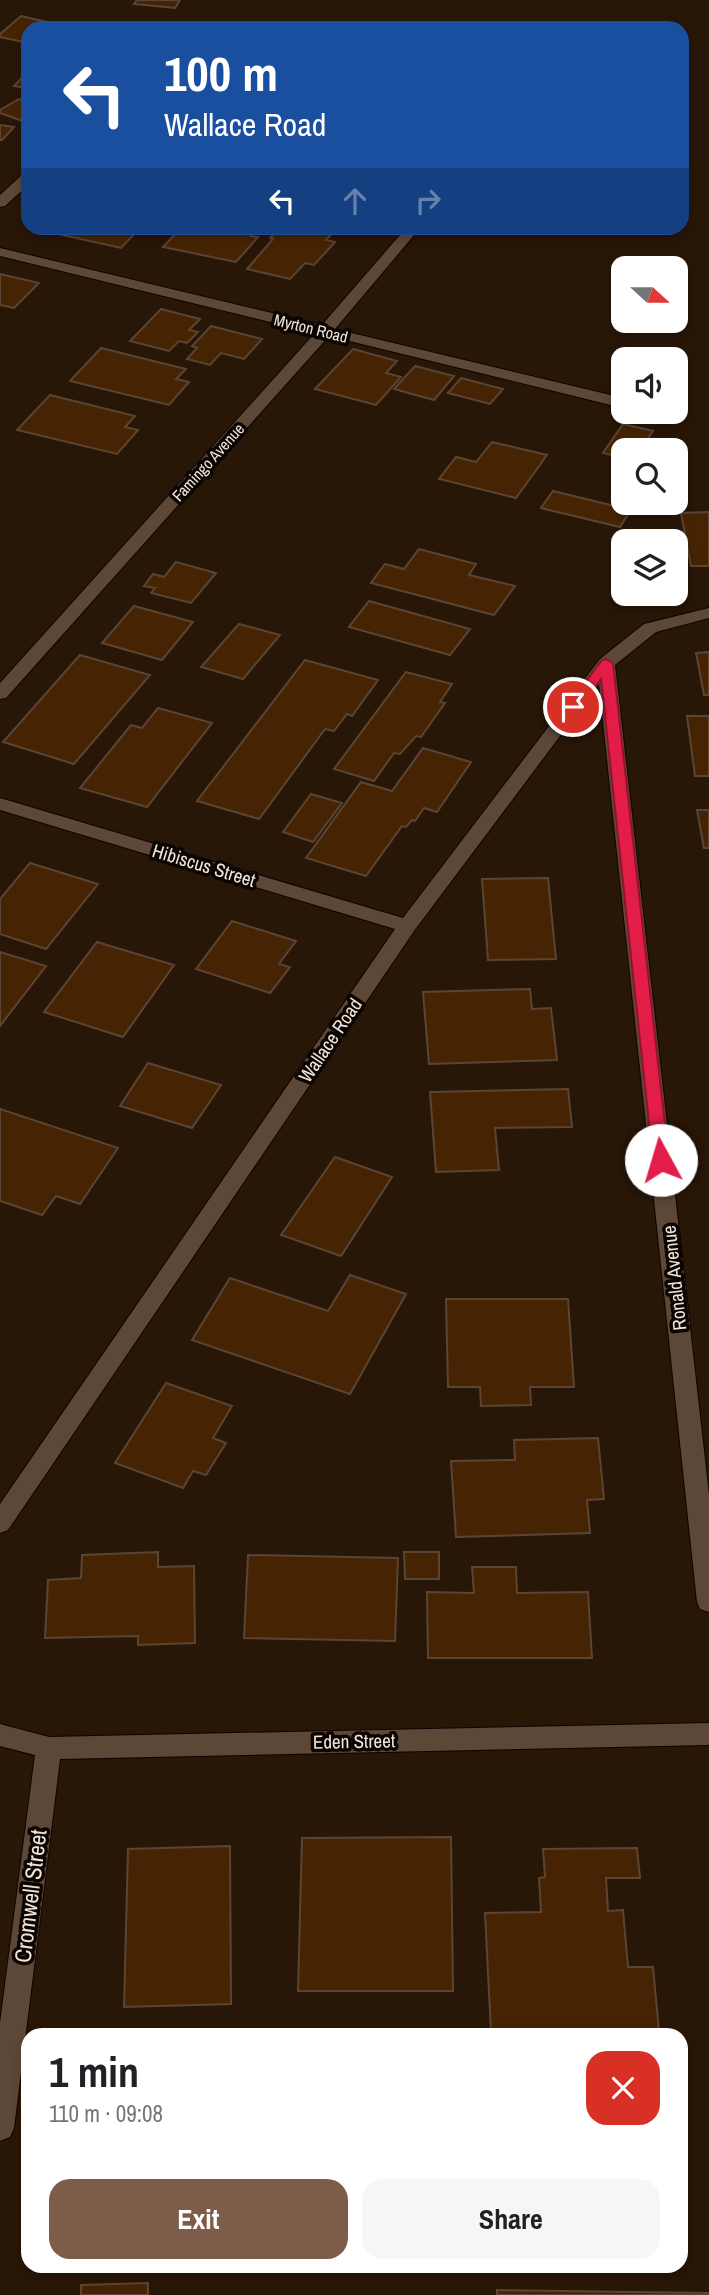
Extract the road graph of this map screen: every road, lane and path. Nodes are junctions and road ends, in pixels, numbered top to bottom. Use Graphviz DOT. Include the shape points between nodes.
graph roads {
  1 [pos="21,184"];
  2 [pos="0,203"];
  3 [pos="407,235"];
  4 [pos="0,252"];
  5 [pos="324,332"];
  6 [pos="611,400"];
  7 [pos="709,613"];
  8 [pos="606,663"];
  9 [pos="0,694"];
  10 [pos="0,804"];
  11 [pos="407,926"];
  12 [pos="0,1523"];
  13 [pos="709,1602"];
  14 [pos="709,1734"];
  15 [pos="0,1735"];
  16 [pos="49,1748"];
  17 [pos="0,2129"];
  1 -- 2 [label="street"];
  3 -- 5 [label="street, Famingo Avenue"];
  4 -- 5 [label="street, Myrton Road"];
  5 -- 6 [label="street, Myrton Road"];
  5 -- 9 [label="street, Famingo Avenue"];
  7 -- 8 [label="street, Wallace Road" via="650,628"];
  8 -- 11 [label="street, Wallace Road"];
  8 -- 13 [label="street, Ronald Avenue"];
  10 -- 11 [label="street, Hibiscus Street"];
  11 -- 12 [label="street, Wallace Road"];
  14 -- 16 [label="street, Eden Street"];
  15 -- 16 [label="street, Eden Street"];
  16 -- 17 [label="street, Cromwell Street"];
}
